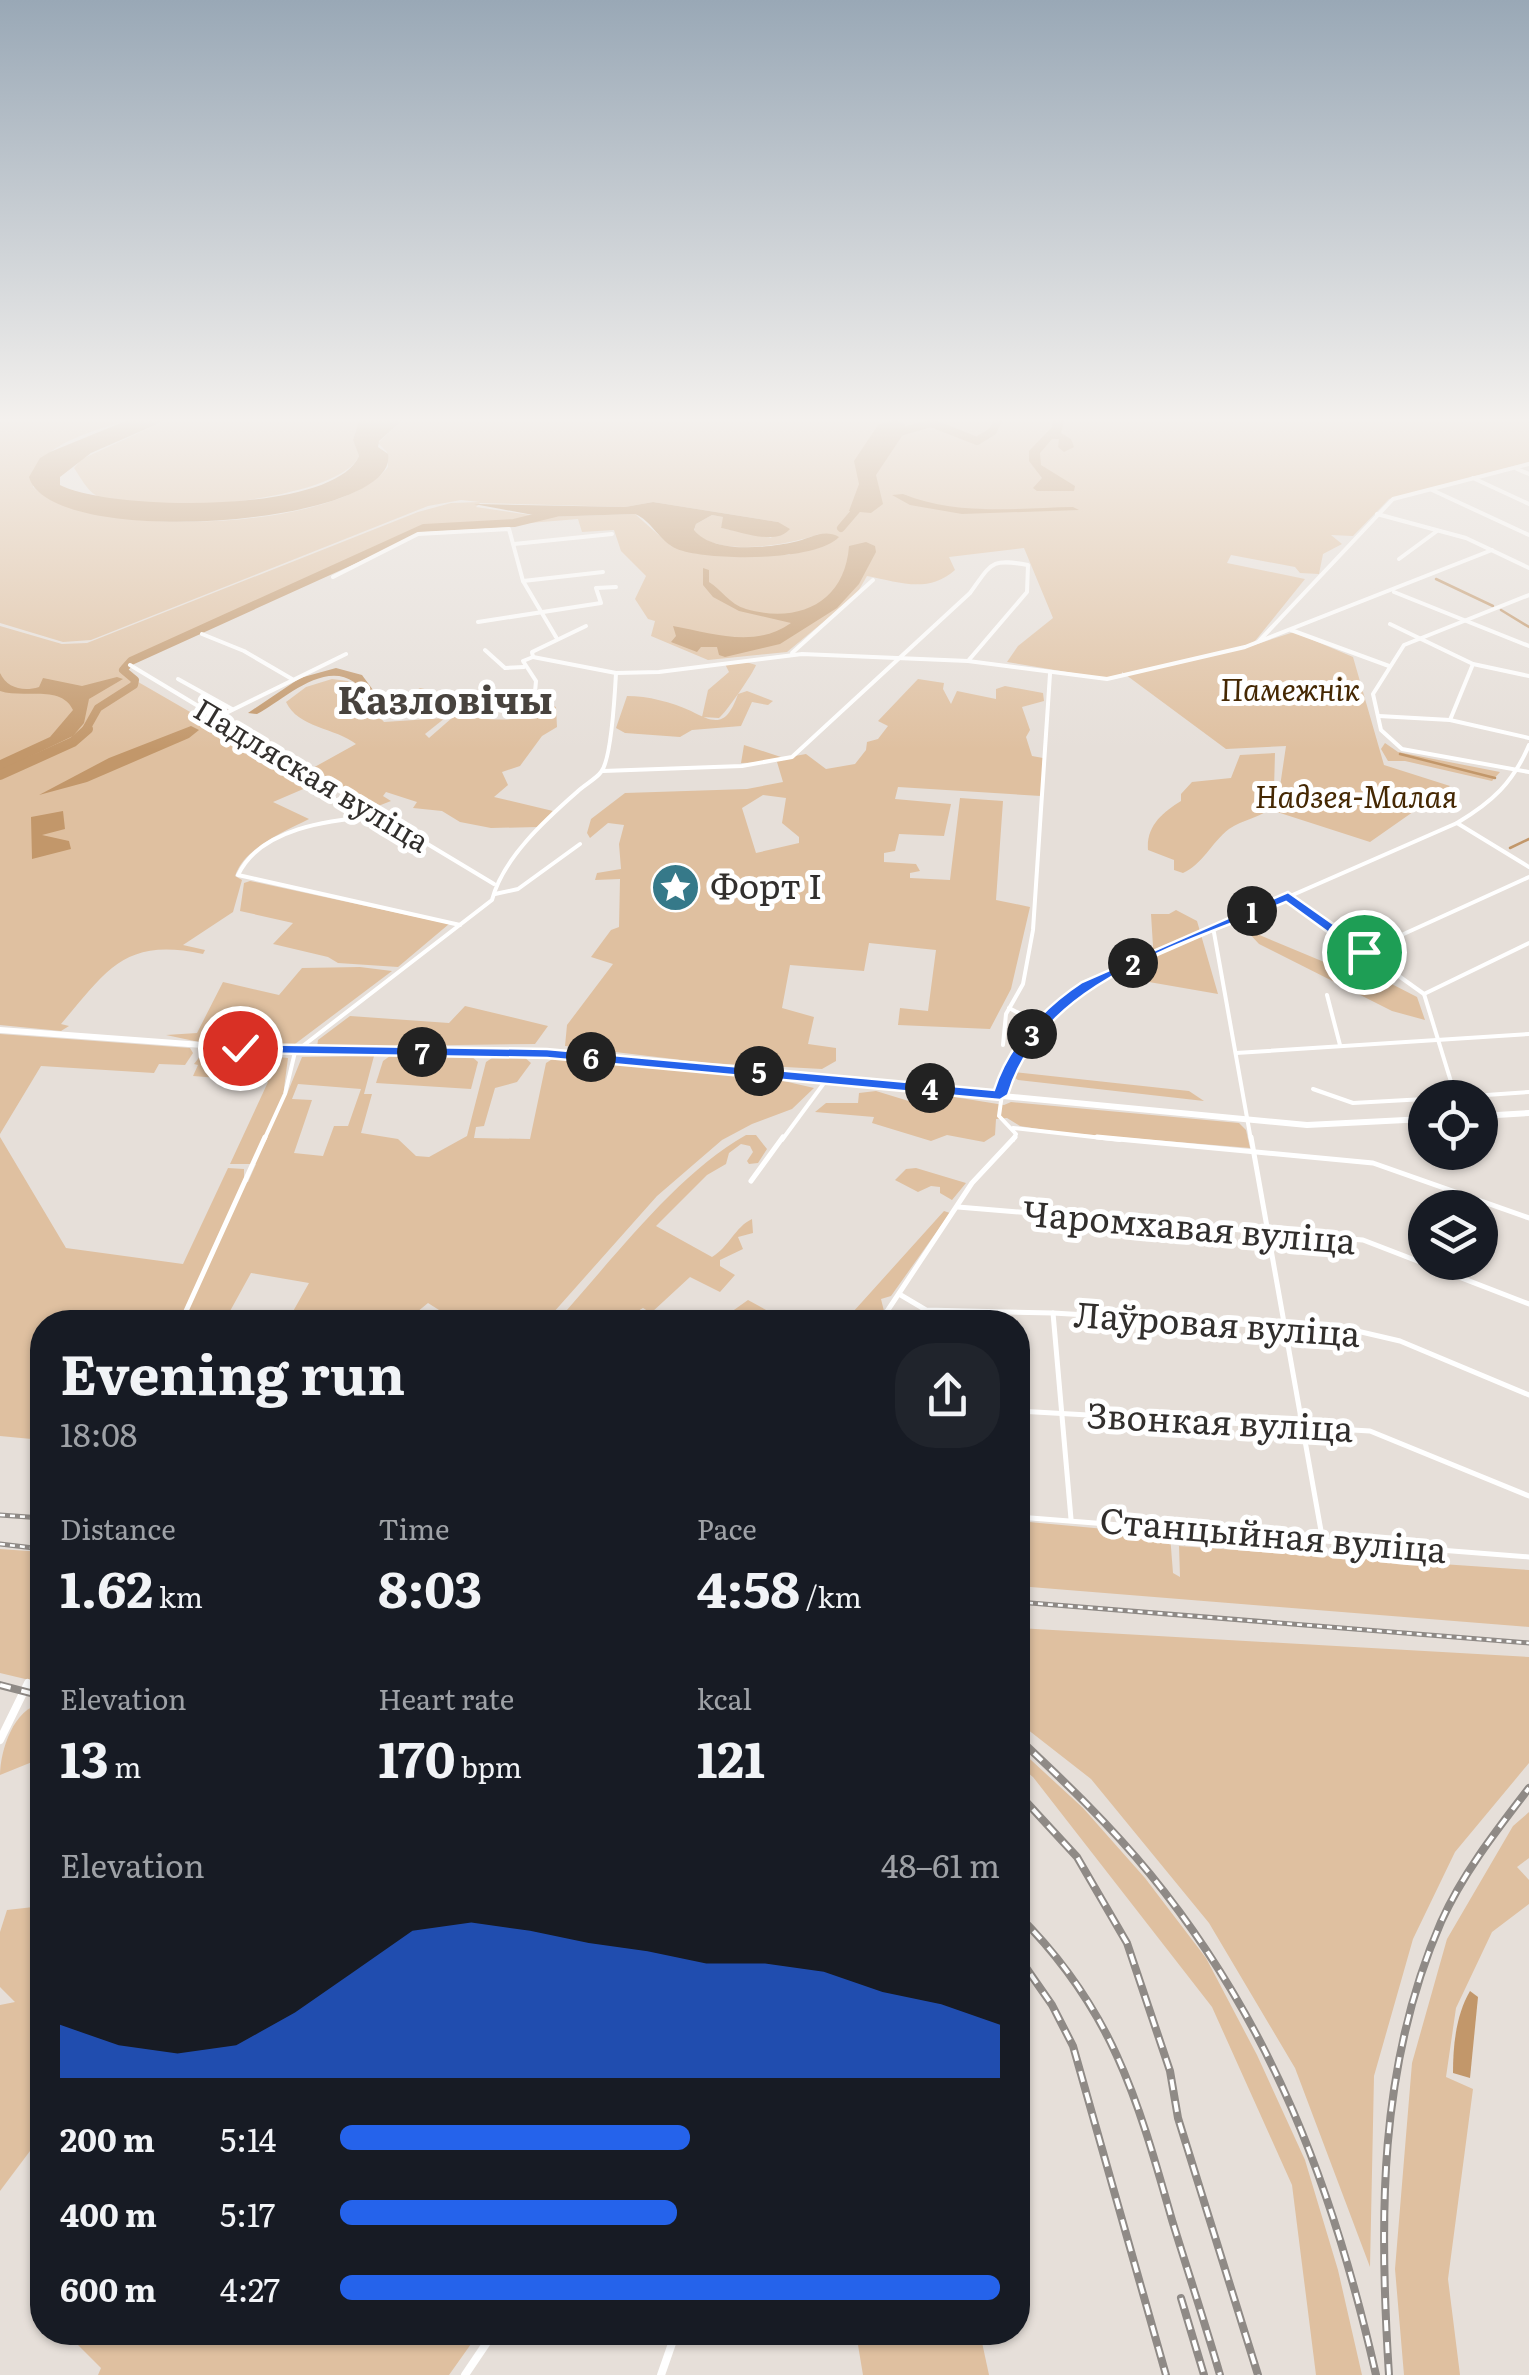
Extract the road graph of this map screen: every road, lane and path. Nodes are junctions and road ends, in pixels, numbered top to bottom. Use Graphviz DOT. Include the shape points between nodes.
graph roads {
  1 [pos="1364,529"];
  2 [pos="1435,529"];
  3 [pos="1440,530"];
  4 [pos="612,534"];
  5 [pos="514,544"];
  6 [pos="1492,550"];
  7 [pos="1399,558"];
  8 [pos="1529,568"];
  9 [pos="603,572"];
  10 [pos="333,577"];
  11 [pos="522,580"];
  12 [pos="873,580"];
  13 [pos="616,586"];
  14 [pos="1392,591"];
  15 [pos="1529,595"];
  16 [pos="540,612"];
  17 [pos="1466,620"];
  18 [pos="478,622"];
  19 [pos="1390,624"];
  20 [pos="586,626"];
  21 [pos="1291,630"];
  22 [pos="202,634"];
  23 [pos="556,637"];
  24 [pos="1424,638"];
  25 [pos="1257,643"];
  26 [pos="1529,646"];
  27 [pos="485,650"];
  28 [pos="346,654"];
  29 [pos="790,655"];
  30 [pos="534,657"];
  31 [pos="898,658"];
  32 [pos="968,662"];
  33 [pos="1473,664"];
  34 [pos="130,666"];
  35 [pos="1389,666"];
  36 [pos="524,667"];
  37 [pos="616,673"];
  38 [pos="1050,674"];
  39 [pos="1529,676"];
  40 [pos="178,679"];
  41 [pos="292,680"];
  42 [pos="535,692"];
  43 [pos="232,710"];
  44 [pos="1378,716"];
  45 [pos="216,718"];
  46 [pos="1450,720"];
  47 [pos="1529,742"];
  48 [pos="1520,770"];
  49 [pos="603,771"];
  50 [pos="1529,772"];
  51 [pos="380,816"];
  52 [pos="1457,823"];
  53 [pos="580,844"];
  54 [pos="1529,867"];
  55 [pos="1529,877"];
  56 [pos="494,884"];
  57 [pos="495,894"];
  58 [pos="1288,896"];
  59 [pos="460,925"];
  60 [pos="1213,927"];
  61 [pos="1529,943"];
  62 [pos="1364,952"];
  63 [pos="1424,994"];
  64 [pos="1328,995"];
  65 [pos="1010,1008"];
  66 [pos="1040,1024"];
  67 [pos="0,1030"];
  68 [pos="1529,1034"];
  69 [pos="1439,1040"];
  70 [pos="1003,1045"];
  71 [pos="1340,1046"];
  72 [pos="295,1052"];
  73 [pos="1236,1053"];
  74 [pos="829,1077"];
  75 [pos="1451,1080"];
  76 [pos="1313,1089"];
  77 [pos="1529,1092"];
  78 [pos="1498,1094"];
  79 [pos="1000,1095"];
  80 [pos="1408,1100"];
  81 [pos="1529,1112"];
  82 [pos="1498,1115"];
  83 [pos="1249,1119"];
  84 [pos="1408,1120"];
  85 [pos="1011,1128"];
  86 [pos="1256,1155"];
  87 [pos="751,1181"];
  88 [pos="958,1207"];
  89 [pos="1529,1218"];
  90 [pos="1268,1233"];
  91 [pos="899,1294"];
  92 [pos="1529,1304"];
  93 [pos="186,1310"];
  94 [pos="888,1310"];
  95 [pos="926,1310"];
  96 [pos="1030,1313"];
  97 [pos="1052,1313"];
  98 [pos="1284,1326"];
  99 [pos="1529,1395"];
  100 [pos="1030,1411"];
  101 [pos="1060,1414"];
  102 [pos="1300,1425"];
  103 [pos="1529,1496"];
  104 [pos="1030,1517"];
  105 [pos="1071,1519"];
  106 [pos="1323,1542"];
  107 [pos="1529,1557"];
  108 [pos="28,1683"];
  109 [pos="0,1740"];
  110 [pos="486,2345"];
  111 [pos="672,2345"];
  112 [pos="466,2375"];
  113 [pos="662,2375"];
  1 -- 25 [label="street"];
  2 -- 3 [label="street"];
  3 -- 6 [label="street"];
  3 -- 7 [label="street"];
  4 -- 5 [label="street"];
  5 -- 10 [label="street" via="509,530 418,534"];
  5 -- 11 [label="street"];
  6 -- 8 [label="street"];
  6 -- 14 [label="street"];
  9 -- 11 [label="street"];
  11 -- 16 [label="street"];
  12 -- 29 [label="street"];
  13 -- 16 [label="street" via="596,588 601,603"];
  14 -- 17 [label="street"];
  14 -- 21 [label="street"];
  15 -- 17 [label="street"];
  16 -- 18 [label="street"];
  16 -- 23 [label="street"];
  17 -- 24 [label="street"];
  17 -- 26 [label="street"];
  19 -- 24 [label="street"];
  20 -- 23 [label="street"];
  21 -- 25 [label="street"];
  21 -- 35 [label="street"];
  22 -- 41 [label="street"];
  23 -- 30 [label="street" via="532,652"];
  24 -- 33 [label="street"];
  24 -- 35 [label="street" via="1404,645"];
  25 -- 38 [label="street" via="1118,678"];
  27 -- 36 [label="street" via="504,668"];
  28 -- 41 [label="street"];
  29 -- 31 [label="street"];
  29 -- 37 [label="street"];
  30 -- 36 [label="street"];
  30 -- 37 [label="street"];
  31 -- 32 [label="street"];
  31 -- 32 [label="street" via="970,594 992,562 1028,566 1026,592"];
  31 -- 49 [label="street" via="792,757 742,766"];
  32 -- 38 [label="street"];
  33 -- 39 [label="street"];
  33 -- 46 [label="street"];
  34 -- 45 [label="street, Падляская вуліца"];
  35 -- 44 [label="street" via="1373,694"];
  36 -- 42 [label="street" via="536,681"];
  37 -- 49 [label="street"];
  38 -- 65 [label="street" via="1033,930 1023,984"];
  40 -- 43 [label="street"];
  41 -- 43 [label="street"];
  43 -- 45 [label="street"];
  44 -- 46 [label="street"];
  44 -- 48 [label="street" via="1386,738 1402,749"];
  45 -- 51 [label="street, Падляская вуліца"];
  46 -- 47 [label="street"];
  47 -- 48 [label="street"];
  48 -- 50 [label="street"];
  48 -- 52 [label="street" via="1502,796"];
  49 -- 56 [label="street"];
  51 -- 56 [label="street, Падляская вуліца"];
  51 -- 59 [label="street" via="314,821 270,841 238,875"];
  52 -- 54 [label="street"];
  52 -- 58 [label="street"];
  53 -- 57 [label="street" via="518,889"];
  55 -- 62 [label="street"];
  56 -- 57 [label="street"];
  57 -- 59 [label="street"];
  58 -- 60 [label="street"];
  58 -- 62 [label="street"];
  59 -- 72 [label="street"];
  60 -- 66 [label="street" via="1087,985"];
  60 -- 73 [label="street"];
  61 -- 63 [label="street"];
  62 -- 63 [label="street"];
  63 -- 69 [label="street"];
  64 -- 71 [label="street"];
  65 -- 66 [label="street"];
  65 -- 70 [label="street"];
  66 -- 79 [label="street" via="1008,1068"];
  67 -- 72 [label="main road"];
  68 -- 69 [label="street"];
  69 -- 71 [label="street"];
  69 -- 75 [label="street"];
  71 -- 73 [label="street"];
  72 -- 74 [label="main road" via="538,1053"];
  72 -- 93 [label="street" via="285,1094"];
  73 -- 83 [label="street"];
  74 -- 79 [label="main road"];
  74 -- 87 [label="street"];
  76 -- 80 [label="street" via="1353,1104"];
  77 -- 78 [label="street"];
  79 -- 83 [label="main road"];
  79 -- 85 [label="street" via="998,1116"];
  81 -- 82 [label="main road"];
  83 -- 84 [label="main road" via="1324,1125"];
  83 -- 86 [label="street"];
  85 -- 86 [label="street"];
  85 -- 88 [label="street" via="1014,1140"];
  86 -- 89 [label="street" via="1372,1164"];
  86 -- 90 [label="street"];
  88 -- 90 [label="street, Чаромхавая вуліца"];
  88 -- 91 [label="street"];
  90 -- 92 [label="street, Чаромхавая вуліца" via="1362,1240"];
  90 -- 98 [label="street"];
  91 -- 94 [label="street"];
  91 -- 95 [label="street, Лаўровая вуліца"];
  96 -- 97 [label="street, Лаўровая вуліца"];
  97 -- 98 [label="street, Лаўровая вуліца"];
  97 -- 101 [label="street"];
  98 -- 99 [label="street, Лаўровая вуліца" via="1400,1340"];
  98 -- 102 [label="street"];
  100 -- 101 [label="street, Звонкая вуліца"];
  101 -- 102 [label="street, Звонкая вуліца"];
  101 -- 105 [label="street"];
  102 -- 103 [label="street, Звонкая вуліца" via="1370,1431"];
  102 -- 106 [label="street"];
  104 -- 105 [label="street, Станцыйная вуліца"];
  105 -- 106 [label="street, Станцыйная вуліца"];
  106 -- 107 [label="street, Станцыйная вуліца"];
  108 -- 109 [label="street"];
  110 -- 112 [label="street"];
  111 -- 113 [label="street"];
}
